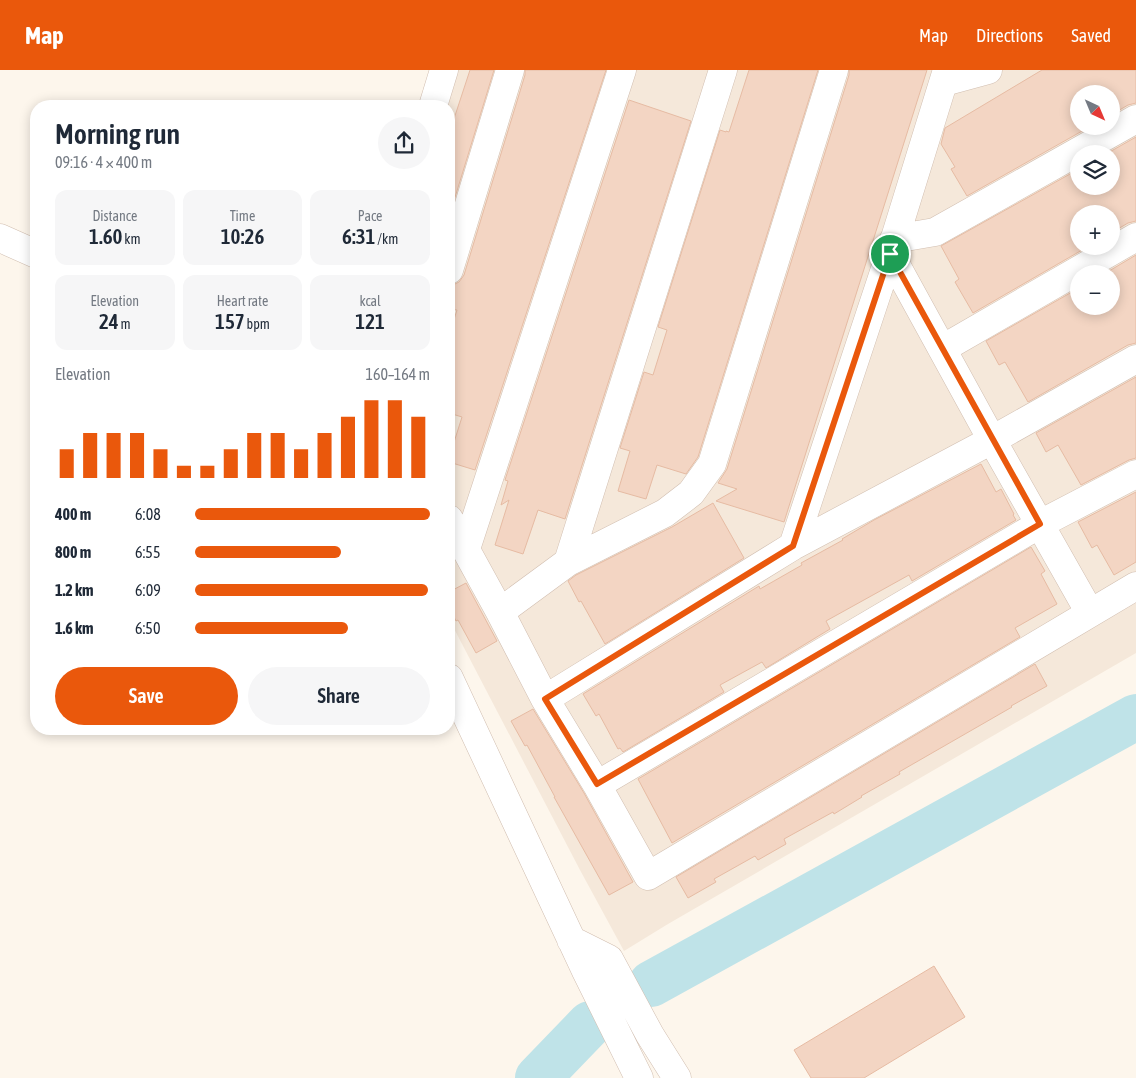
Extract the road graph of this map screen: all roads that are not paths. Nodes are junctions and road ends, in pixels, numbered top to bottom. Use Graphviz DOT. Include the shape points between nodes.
graph roads {
  1 [pos="444,70"];
  2 [pos="510,70"];
  3 [pos="622,70"];
  4 [pos="723,70"];
  5 [pos="834,70"];
  6 [pos="988,70"];
  7 [pos="946,76"];
  8 [pos="435,100"];
  9 [pos="1136,119"];
  10 [pos="1136,237"];
  11 [pos="0,238"];
  12 [pos="892,247"];
  13 [pos="455,250"];
  14 [pos="30,251"];
  15 [pos="942,349"];
  16 [pos="1136,359"];
  17 [pos="992,440"];
  18 [pos="1136,474"];
  19 [pos="1040,524"];
  20 [pos="455,530"];
  21 [pos="793,546"];
  22 [pos="466,549"];
  23 [pos="568,562"];
  24 [pos="1136,586"];
  25 [pos="500,612"];
  26 [pos="1090,613"];
  27 [pos="455,691"];
  28 [pos="545,699"];
  29 [pos="597,784"];
  30 [pos="571,940"];
  31 [pos="639,1078"];
  32 [pos="677,1078"];
  1 -- 8 [label="street"];
  2 -- 13 [label="street"];
  3 -- 22 [label="street"];
  4 -- 23 [label="street"];
  5 -- 23 [label="street" via="712,464 691,493 665,513"];
  6 -- 7 [label="street"];
  7 -- 12 [label="street"];
  9 -- 12 [label="street" via="935,232"];
  10 -- 15 [label="street"];
  11 -- 14 [label="street"];
  12 -- 15 [label="street"];
  12 -- 21 [label="street"];
  15 -- 17 [label="street"];
  16 -- 17 [label="street"];
  17 -- 19 [label="street"];
  17 -- 21 [label="street"];
  18 -- 19 [label="street"];
  19 -- 26 [label="street"];
  19 -- 29 [label="street"];
  20 -- 22 [label="street"];
  21 -- 28 [label="street"];
  22 -- 25 [label="street"];
  23 -- 25 [label="street"];
  24 -- 26 [label="street"];
  25 -- 28 [label="street"];
  26 -- 29 [label="street" via="648,876"];
  27 -- 30 [label="street"];
  28 -- 29 [label="street"];
  30 -- 31 [label="street"];
  30 -- 32 [label="street" via="609,959"];
}
